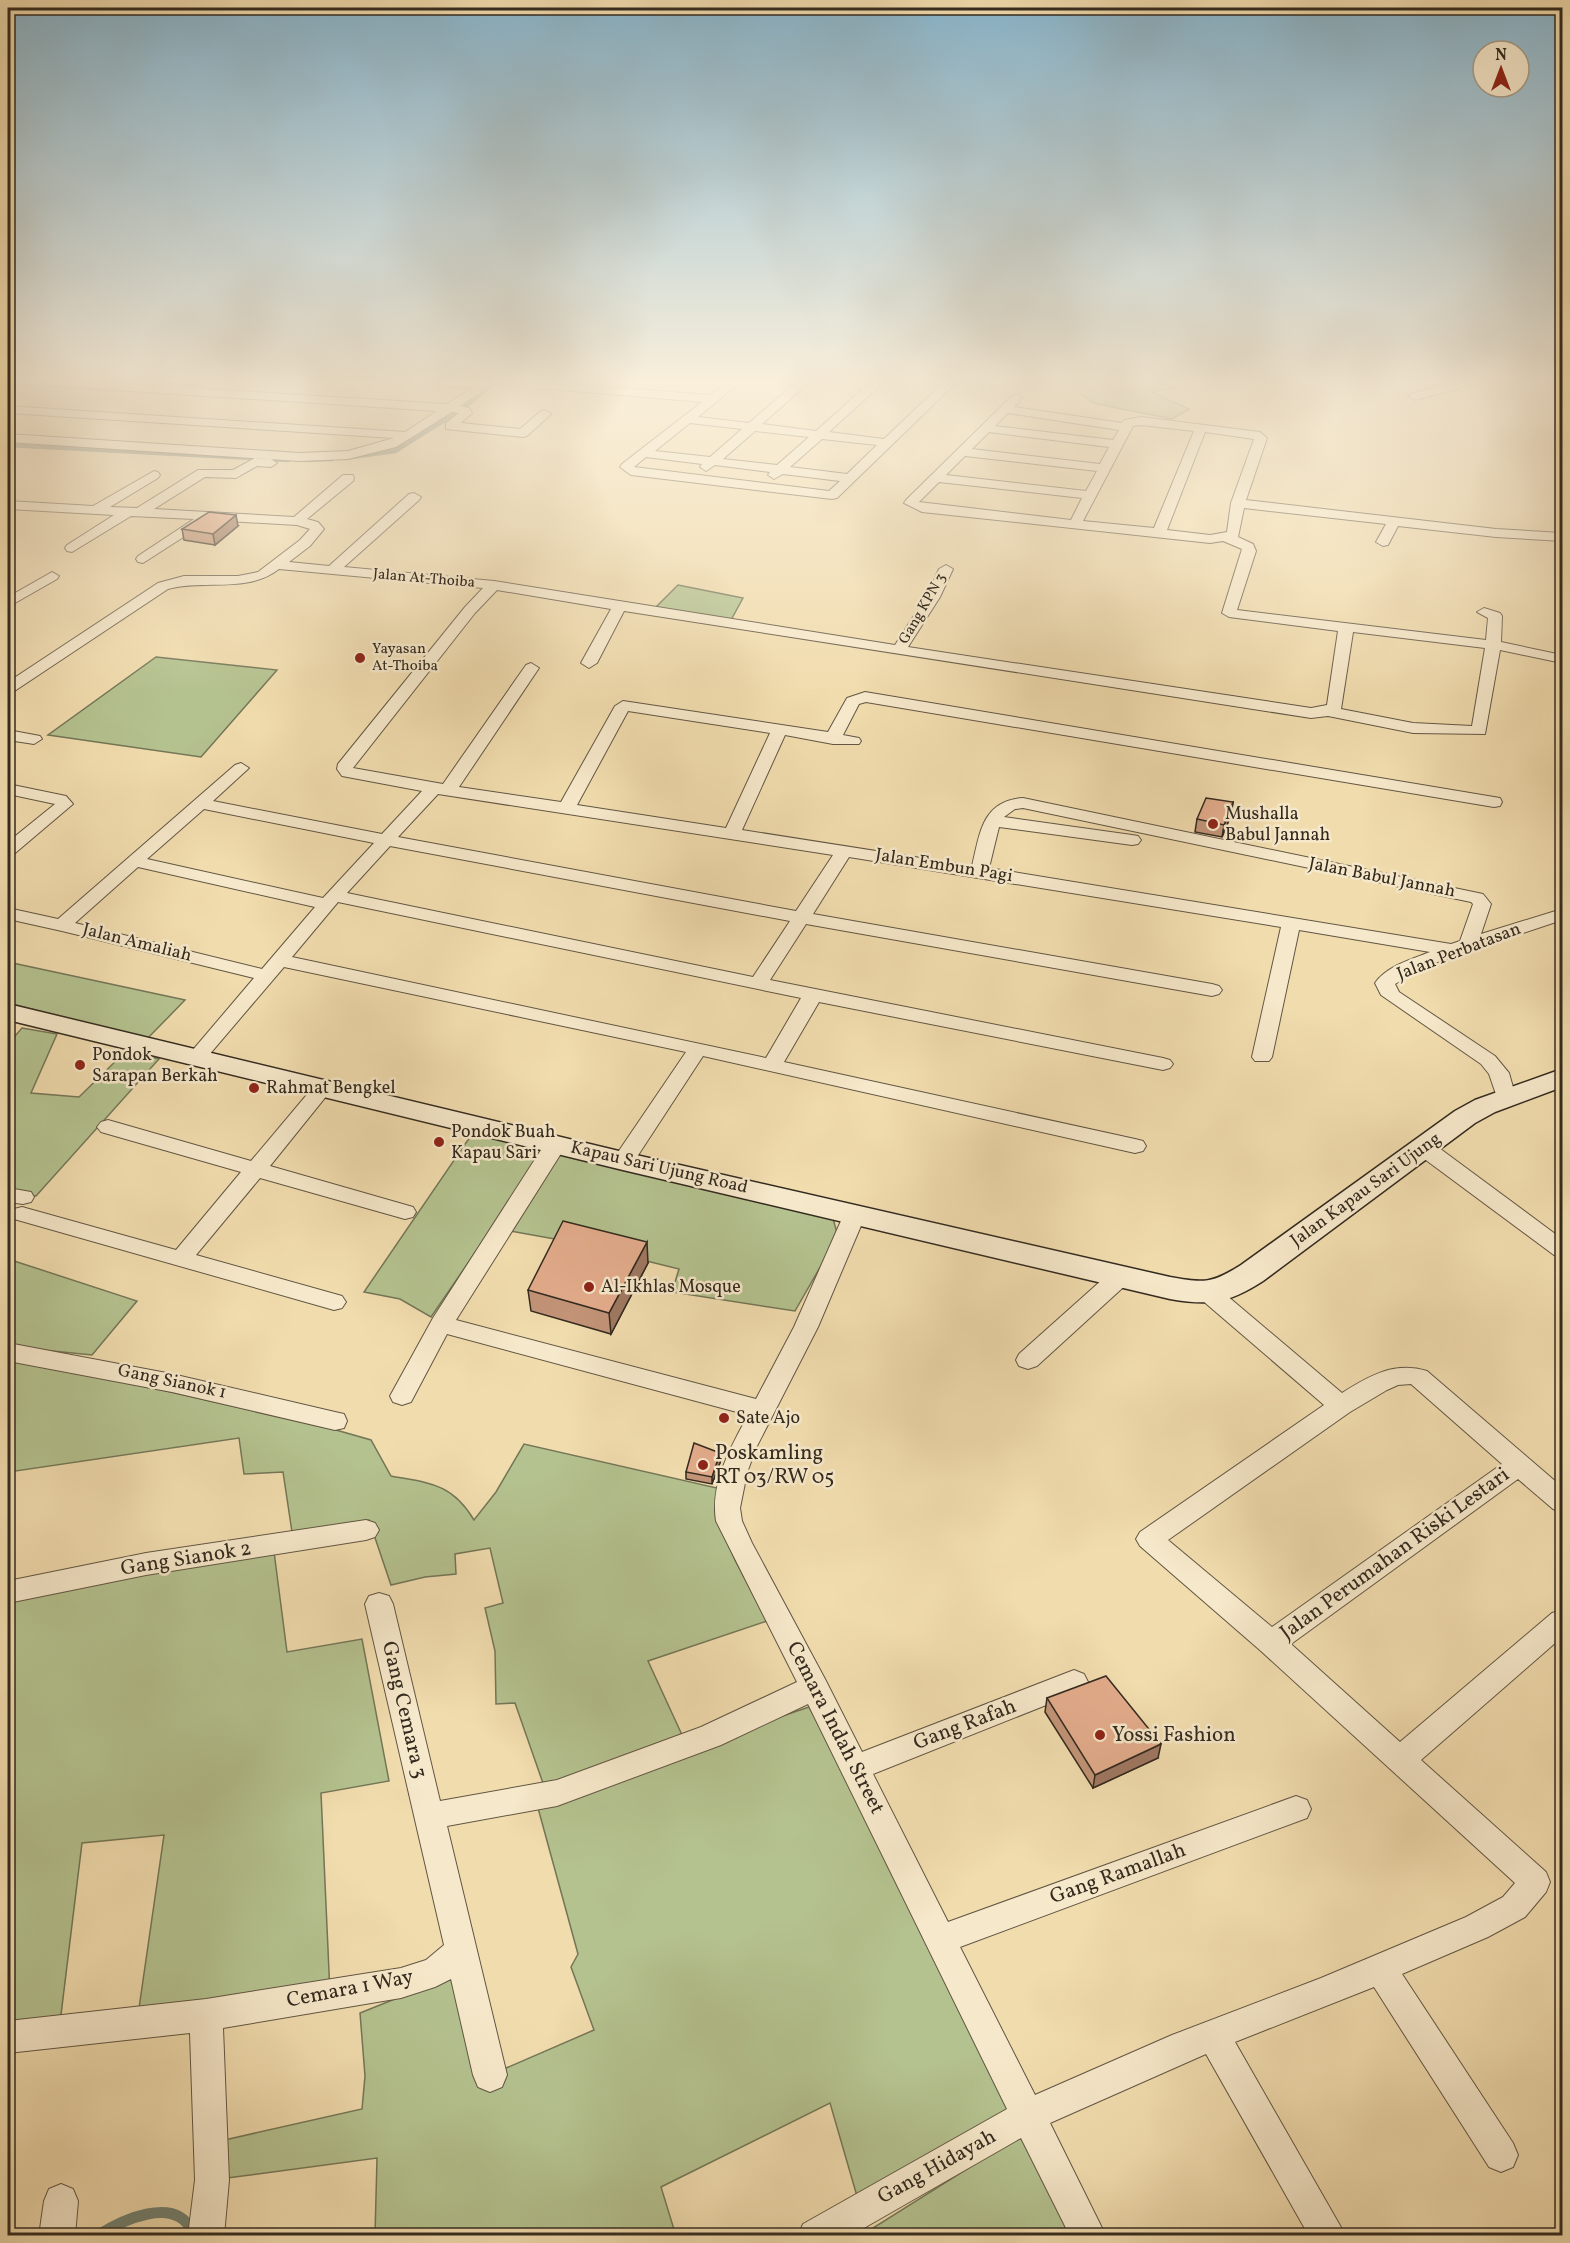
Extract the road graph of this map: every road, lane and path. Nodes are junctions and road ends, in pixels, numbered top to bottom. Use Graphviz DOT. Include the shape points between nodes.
graph roads {
  1 [pos="139,484"];
  2 [pos="184,484"];
  3 [pos="341,484"];
  4 [pos="732,484"];
  5 [pos="765,484"];
  6 [pos="844,484"];
  7 [pos="929,484"];
  8 [pos="987,484"];
  9 [pos="1096,484"];
  10 [pos="1179,484"];
  11 [pos="1245,484"];
  12 [pos="761,487"];
  13 [pos="1090,495"];
  14 [pos="414,497"];
  15 [pos="1238,503"];
  16 [pos="8,505"];
  17 [pos="95,510"];
  18 [pos="135,512"];
  19 [pos="208,516"];
  20 [pos="297,521"];
  21 [pos="1394,521"];
  22 [pos="1075,524"];
  23 [pos="1159,532"];
  24 [pos="1563,537"];
  25 [pos="1228,538"];
  26 [pos="1383,542"];
  27 [pos="72,548"];
  28 [pos="143,559"];
  29 [pos="277,565"];
  30 [pos="946,569"];
  31 [pos="332,570"];
  32 [pos="52,576"];
  33 [pos="494,585"];
  34 [pos="8,603"];
  35 [pos="620,605"];
  36 [pos="1484,612"];
  37 [pos="1346,628"];
  38 [pos="1493,645"];
  39 [pos="899,650"];
  40 [pos="1563,659"];
  41 [pos="589,663"];
  42 [pos="531,668"];
  43 [pos="8,689"];
  44 [pos="1328,711"];
  45 [pos="779,731"];
  46 [pos="8,735"];
  47 [pos="833,739"];
  48 [pos="34,740"];
  49 [pos="853,741"];
  50 [pos="241,768"];
  51 [pos="8,789"];
  52 [pos="441,789"];
  53 [pos="1494,802"];
  54 [pos="200,803"];
  55 [pos="567,807"];
  56 [pos="732,834"];
  57 [pos="383,841"];
  58 [pos="8,850"];
  59 [pos="845,850"];
  60 [pos="133,861"];
  61 [pos="979,872"];
  62 [pos="331,900"];
  63 [pos="8,914"];
  64 [pos="1563,914"];
  65 [pos="802,919"];
  66 [pos="62,925"];
  67 [pos="1291,925"];
  68 [pos="1460,948"];
  69 [pos="279,960"];
  70 [pos="267,976"];
  71 [pos="759,983"];
  72 [pos="1212,990"];
  73 [pos="813,995"];
  74 [pos="8,1012"];
  75 [pos="698,1049"];
  76 [pos="1262,1057"];
  77 [pos="196,1058"];
  78 [pos="1163,1065"];
  79 [pos="772,1066"];
  80 [pos="1563,1077"];
  81 [pos="322,1089"];
  82 [pos="1506,1098"];
  83 [pos="108,1127"];
  84 [pos="556,1144"];
  85 [pos="1135,1146"];
  86 [pos="1423,1147"];
  87 [pos="623,1161"];
  88 [pos="253,1169"];
  89 [pos="18,1202"];
  90 [pos="405,1212"];
  91 [pos="855,1214"];
  92 [pos="1563,1250"];
  93 [pos="180,1260"];
  94 [pos="1121,1276"];
  95 [pos="1211,1295"];
  96 [pos="334,1302"];
  97 [pos="441,1324"];
  98 [pos="8,1352"];
  99 [pos="1028,1360"];
  100 [pos="402,1396"];
  101 [pos="1341,1406"];
  102 [pos="764,1410"];
  103 [pos="335,1421"];
  104 [pos="1519,1465"];
  105 [pos="1563,1503"];
  106 [pos="366,1530"];
  107 [pos="8,1592"];
  108 [pos="379,1604"];
  109 [pos="1563,1621"];
  110 [pos="1271,1643"];
  111 [pos="1074,1682"];
  112 [pos="815,1687"];
  113 [pos="1400,1760"];
  114 [pos="855,1768"];
  115 [pos="1296,1809"];
  116 [pos="429,1816"];
  117 [pos="1535,1882"];
  118 [pos="940,1940"];
  119 [pos="461,1952"];
  120 [pos="1380,1968"];
  121 [pos="206,2014"];
  122 [pos="1213,2035"];
  123 [pos="8,2037"];
  124 [pos="490,2075"];
  125 [pos="1027,2116"];
  126 [pos="1501,2155"];
  127 [pos="60,2201"];
  128 [pos="206,2234"];
  129 [pos="57,2235"];
  130 [pos="815,2235"];
  131 [pos="1089,2235"];
  132 [pos="1329,2235"];
  1 -- 17 [label="street"];
  2 -- 18 [label="street"];
  3 -- 20 [label="street"];
  4 -- 12 [label="street"];
  5 -- 12 [label="street"];
  6 -- 12 [label="street" via="832,495"];
  7 -- 22 [label="street" via="910,501 913,505"];
  8 -- 13 [label="street"];
  9 -- 13 [label="street"];
  10 -- 23 [label="street"];
  11 -- 15 [label="street"];
  13 -- 22 [label="street"];
  14 -- 31 [label="street"];
  15 -- 21 [label="street"];
  15 -- 25 [label="street" via="1233,535"];
  16 -- 17 [label="street"];
  17 -- 18 [label="street"];
  18 -- 19 [label="street"];
  18 -- 27 [label="street"];
  19 -- 20 [label="street"];
  19 -- 28 [label="street"];
  20 -- 29 [label="street" via="317,529"];
  21 -- 24 [label="street"];
  21 -- 26 [label="street"];
  22 -- 23 [label="street"];
  23 -- 25 [label="street"];
  25 -- 37 [label="street" via="1249,551 1229,613"];
  29 -- 31 [label="street, Jalan At-Thoiba"];
  29 -- 43 [label="street" via="257,577 184,579 163,586"];
  30 -- 39 [label="street, Gang KPN 3"];
  31 -- 33 [label="street, Jalan At-Thoiba"];
  32 -- 34 [label="street"];
  33 -- 35 [label="street"];
  33 -- 52 [label="street, Jalan At-Thoiba" via="345,767 348,772"];
  35 -- 39 [label="street"];
  35 -- 41 [label="street"];
  36 -- 38 [label="street" via="1495,616"];
  37 -- 38 [label="street"];
  37 -- 44 [label="street" via="1337,701"];
  38 -- 40 [label="street"];
  38 -- 44 [label="street" via="1479,731 1413,728"];
  39 -- 44 [label="street" via="1311,713"];
  42 -- 52 [label="street"];
  45 -- 47 [label="street"];
  45 -- 55 [label="street" via="623,706"];
  45 -- 56 [label="street"];
  46 -- 48 [label="street"];
  47 -- 49 [label="street"];
  47 -- 53 [label="street" via="854,701 865,697"];
  50 -- 54 [label="street"];
  51 -- 58 [label="street" via="65,804"];
  52 -- 55 [label="street, Jalan Embun Pagi"];
  52 -- 57 [label="street"];
  54 -- 57 [label="street"];
  54 -- 60 [label="street"];
  55 -- 56 [label="street, Jalan Embun Pagi"];
  56 -- 59 [label="street, Jalan Embun Pagi"];
  57 -- 62 [label="street"];
  57 -- 65 [label="street"];
  59 -- 61 [label="street, Jalan Embun Pagi"];
  59 -- 65 [label="street"];
  60 -- 62 [label="street"];
  60 -- 66 [label="street"];
  61 -- 67 [label="street, Jalan Embun Pagi"];
  61 -- 68 [label="street, Jalan Babul Jannah" via="993,821 1001,808 1018,802 1100,828 1235,848 1477,898 1482,904"];
  62 -- 69 [label="street"];
  62 -- 71 [label="street"];
  63 -- 66 [label="street, Jalan Amaliah"];
  64 -- 68 [label="street, Jalan Perbatasan"];
  65 -- 71 [label="street"];
  65 -- 72 [label="street"];
  66 -- 70 [label="street, Jalan Amaliah"];
  67 -- 68 [label="street, Jalan Embun Pagi"];
  67 -- 76 [label="street"];
  68 -- 82 [label="street, Jalan Perbatasan" via="1389,978 1386,987 1391,995 1488,1060 1499,1073"];
  69 -- 70 [label="street"];
  69 -- 75 [label="street"];
  70 -- 77 [label="street"];
  71 -- 73 [label="street"];
  73 -- 78 [label="street"];
  73 -- 79 [label="street"];
  74 -- 77 [label="street, Kapau Sari Ujung Road"];
  75 -- 79 [label="street"];
  75 -- 87 [label="street"];
  77 -- 81 [label="street, Kapau Sari Ujung Road"];
  79 -- 85 [label="street"];
  80 -- 82 [label="street, Jalan Kapau Sari Ujung"];
  81 -- 84 [label="street, Kapau Sari Ujung Road"];
  81 -- 88 [label="street"];
  82 -- 86 [label="street, Jalan Kapau Sari Ujung" via="1465,1117"];
  83 -- 88 [label="street"];
  84 -- 87 [label="street, Kapau Sari Ujung Road"];
  84 -- 97 [label="street"];
  86 -- 92 [label="street"];
  86 -- 95 [label="street, Jalan Kapau Sari Ujung" via="1252,1273"];
  87 -- 91 [label="street, Kapau Sari Ujung Road"];
  88 -- 90 [label="street"];
  88 -- 93 [label="street"];
  89 -- 93 [label="street"];
  91 -- 94 [label="street, Kapau Sari Ujung Road"];
  91 -- 102 [label="street, Cemara Indah Street" via="806,1327"];
  93 -- 96 [label="street"];
  94 -- 95 [label="street, Kapau Sari Ujung Road"];
  94 -- 99 [label="street"];
  95 -- 101 [label="street"];
  97 -- 100 [label="street"];
  97 -- 102 [label="street"];
  98 -- 103 [label="street, Gang Sianok 1" via="102,1367"];
  101 -- 104 [label="street, Jalan Perumahan Riski Lestari" via="1394,1376 1412,1375 1423,1380"];
  101 -- 110 [label="street, Jalan Perumahan Riski Lestari" via="1149,1539"];
  102 -- 112 [label="street, Cemara Indah Street" via="734,1473 728,1494 729,1521"];
  104 -- 105 [label="street, Jalan Perumahan Riski Lestari"];
  104 -- 110 [label="street, Jalan Perumahan Riski Lestari"];
  106 -- 107 [label="street, Gang Sianok 2" via="146,1564"];
  108 -- 116 [label="street, Gang Cemara 3"];
  109 -- 113 [label="street"];
  110 -- 113 [label="street, Jalan Perumahan Riski Lestari"];
  111 -- 114 [label="street, Gang Rafah"];
  112 -- 114 [label="street, Cemara Indah Street"];
  112 -- 116 [label="street" via="711,1736 557,1793"];
  113 -- 117 [label="street, Jalan Perumahan Riski Lestari"];
  114 -- 118 [label="street, Cemara Indah Street"];
  115 -- 118 [label="street, Gang Ramallah"];
  116 -- 119 [label="street"];
  117 -- 120 [label="street, Gang Hidayah" via="1514,1907 1478,1928"];
  118 -- 125 [label="street, Cemara Indah Street"];
  119 -- 121 [label="street, Cemara 1 Way" via="435,1971 401,1983"];
  119 -- 124 [label="street"];
  120 -- 122 [label="street, Gang Hidayah"];
  120 -- 126 [label="street"];
  121 -- 123 [label="street, Cemara 1 Way"];
  121 -- 128 [label="street" via="212,2180"];
  122 -- 125 [label="street, Gang Hidayah"];
  122 -- 132 [label="street"];
  125 -- 130 [label="street, Gang Hidayah"];
  125 -- 131 [label="street, Cemara Indah Street"];
  127 -- 129 [label="street"];
}
